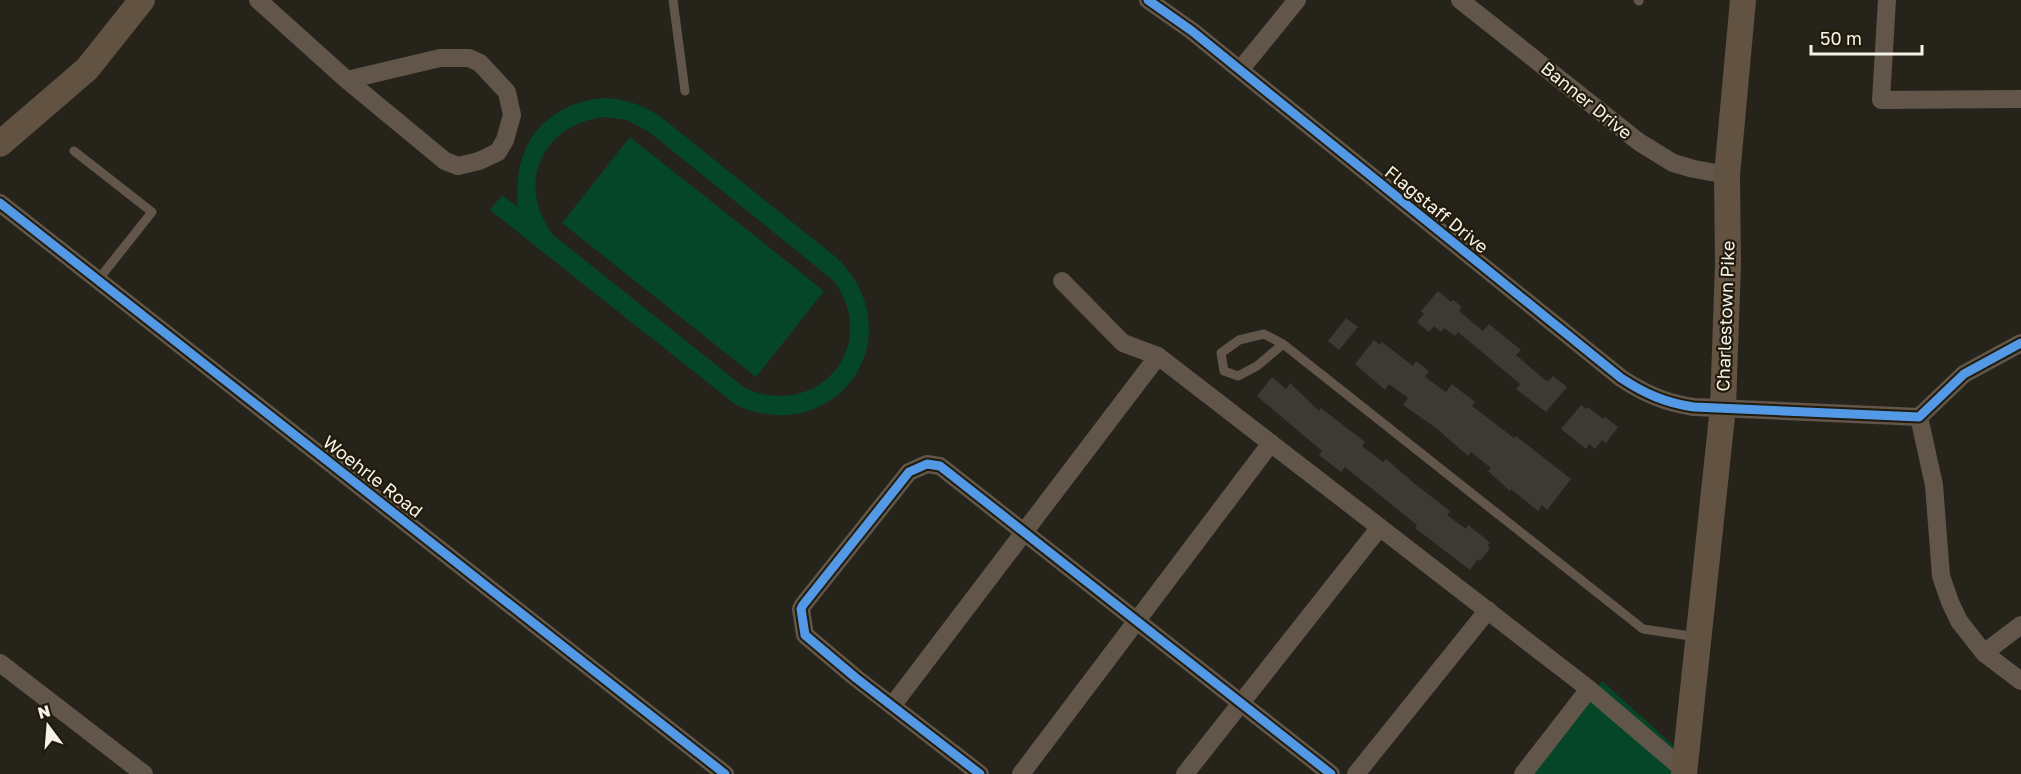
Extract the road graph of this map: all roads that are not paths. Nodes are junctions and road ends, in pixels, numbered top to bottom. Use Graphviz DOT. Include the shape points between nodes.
graph roads {
  1 [pos="142,0"];
  2 [pos="258,0"];
  3 [pos="674,0"];
  4 [pos="1148,0"];
  5 [pos="1297,0"];
  6 [pos="1460,0"];
  7 [pos="1743,0"];
  8 [pos="1887,0"];
  9 [pos="1240,70"];
  10 [pos="347,80"];
  11 [pos="685,91"];
  12 [pos="2021,99"];
  13 [pos="0,144"];
  14 [pos="74,151"];
  15 [pos="1727,175"];
  16 [pos="0,203"];
  17 [pos="98,280"];
  18 [pos="1062,281"];
  19 [pos="2021,343"];
  20 [pos="1283,344"];
  21 [pos="1158,356"];
  22 [pos="1722,407"];
  23 [pos="1919,417"];
  24 [pos="1271,443"];
  25 [pos="1380,527"];
  26 [pos="1025,532"];
  27 [pos="1488,610"];
  28 [pos="1136,622"];
  29 [pos="2021,625"];
  30 [pos="1697,637"];
  31 [pos="1984,653"];
  32 [pos="0,663"];
  33 [pos="2021,681"];
  34 [pos="1589,688"];
  35 [pos="1240,704"];
  36 [pos="892,706"];
  37 [pos="1684,772"];
  38 [pos="144,774"];
  39 [pos="725,774"];
  40 [pos="980,774"];
  41 [pos="1021,774"];
  42 [pos="1185,774"];
  43 [pos="1331,774"];
  44 [pos="1356,774"];
  45 [pos="1523,774"];
  1 -- 13 [label="street" via="87,69"];
  2 -- 10 [label="street"];
  3 -- 11 [label="lane"];
  4 -- 9 [label="street, Flagstaff Drive"];
  5 -- 9 [label="street"];
  6 -- 15 [label="street, Banner Drive" via="1639,142 1672,163"];
  7 -- 15 [label="street, Charlestown Pike"];
  8 -- 12 [label="street" via="1881,100"];
  9 -- 22 [label="street, Flagstaff Drive" via="1621,378 1672,404"];
  10 -- 10 [label="street" via="445,161 458,166 498,152 505,140 512,115 507,92 480,63 469,58 440,58"];
  14 -- 17 [label="lane" via="152,212"];
  15 -- 22 [label="street, Charlestown Pike"];
  16 -- 17 [label="street, Woehrle Road"];
  17 -- 39 [label="street, Woehrle Road"];
  18 -- 21 [label="street" via="1123,343"];
  19 -- 23 [label="street" via="1964,375"];
  20 -- 20 [label="lane" via="1264,334 1239,340 1221,353 1224,370 1238,376"];
  20 -- 30 [label="lane" via="1643,629"];
  21 -- 24 [label="street"];
  21 -- 26 [label="street"];
  22 -- 23 [label="street, Flagstaff Drive"];
  22 -- 30 [label="street, Charlestown Pike"];
  23 -- 31 [label="street" via="1934,484 1941,576 1959,621"];
  24 -- 25 [label="street"];
  24 -- 28 [label="street"];
  25 -- 27 [label="street"];
  25 -- 35 [label="street"];
  26 -- 28 [label="street"];
  26 -- 36 [label="street"];
  26 -- 36 [label="street" via="940,466 927,464 909,472 803,605 805,635"];
  27 -- 34 [label="street"];
  27 -- 44 [label="street"];
  28 -- 35 [label="street"];
  28 -- 41 [label="street"];
  29 -- 31 [label="street"];
  30 -- 37 [label="street, Charlestown Pike"];
  31 -- 33 [label="street"];
  32 -- 38 [label="street"];
  34 -- 37 [label="street"];
  34 -- 45 [label="street"];
  35 -- 42 [label="street"];
  35 -- 43 [label="street"];
  36 -- 40 [label="street"];
}
